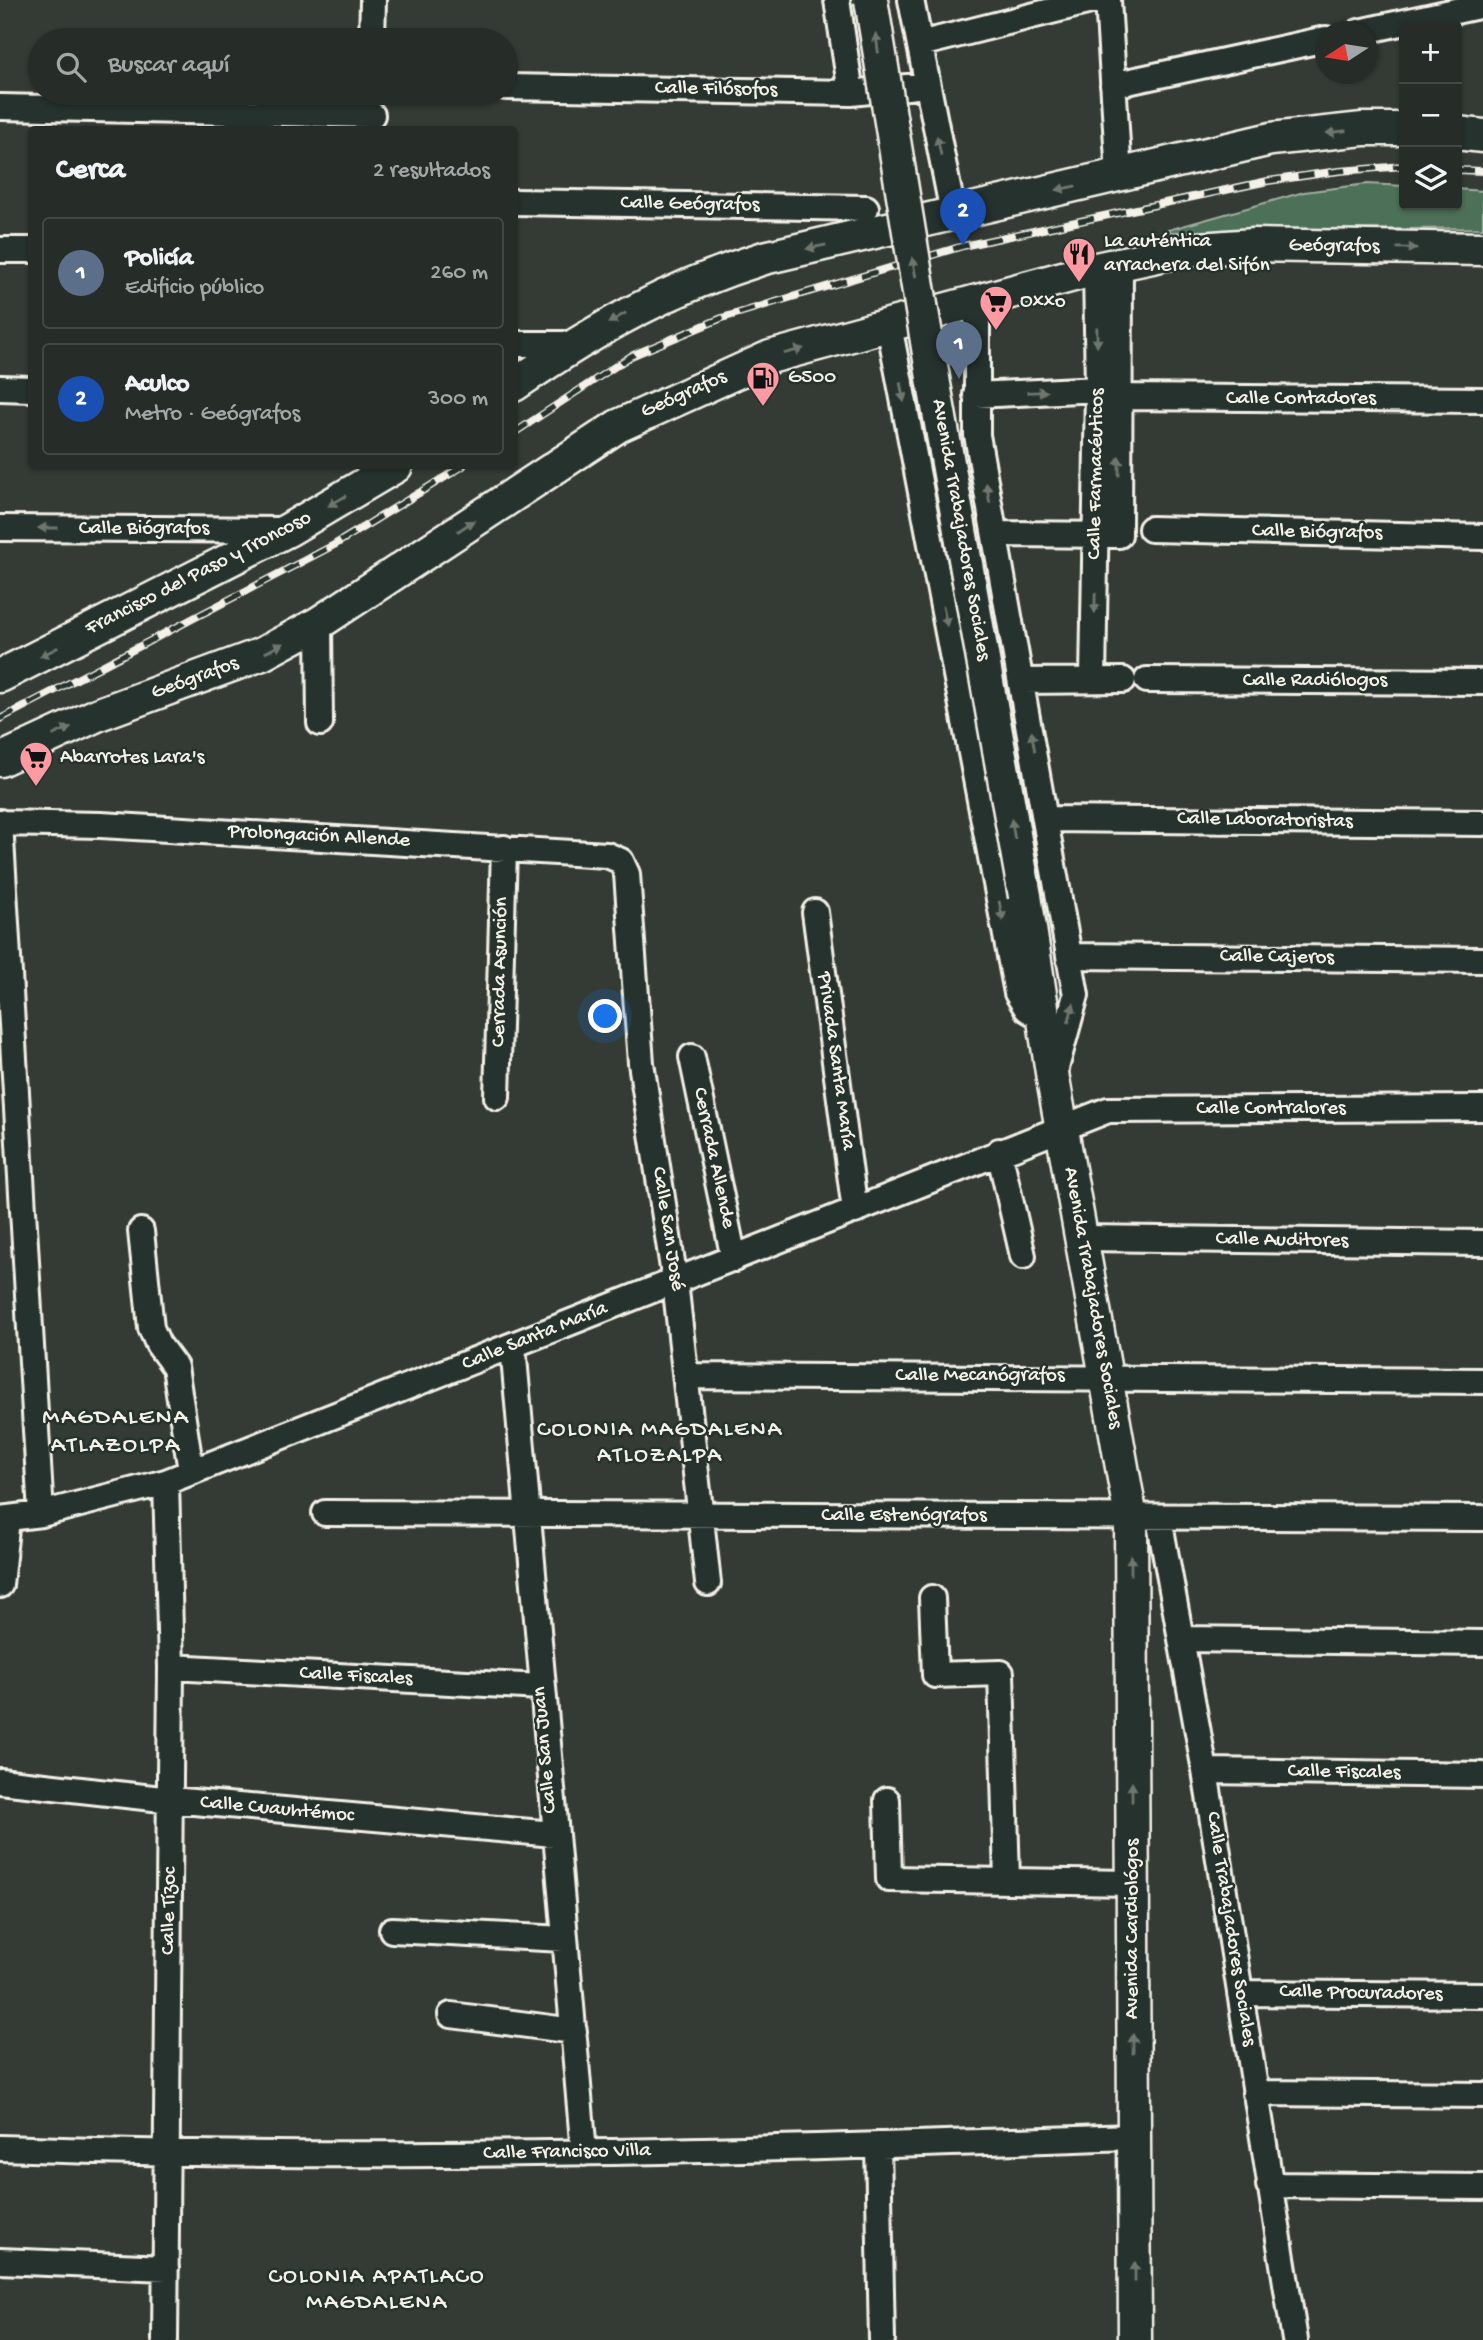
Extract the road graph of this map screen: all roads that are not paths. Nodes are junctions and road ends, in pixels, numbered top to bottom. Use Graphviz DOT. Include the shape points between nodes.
graph roads {
  1 [pos="373,0"];
  2 [pos="837,0"];
  3 [pos="871,0"];
  4 [pos="911,0"];
  5 [pos="1095,0"];
  6 [pos="1108,0"];
  7 [pos="1483,5"];
  8 [pos="372,28"];
  9 [pos="1378,28"];
  10 [pos="1315,41"];
  11 [pos="920,44"];
  12 [pos="926,85"];
  13 [pos="1113,85"];
  14 [pos="518,87"];
  15 [pos="851,93"];
  16 [pos="0,107"];
  17 [pos="372,112"];
  18 [pos="1399,129"];
  19 [pos="1462,134"];
  20 [pos="1483,136"];
  21 [pos="1119,176"];
  22 [pos="518,202"];
  23 [pos="866,208"];
  24 [pos="953,213"];
  25 [pos="1483,249"];
  26 [pos="0,250"];
  27 [pos="28,250"];
  28 [pos="1108,266"];
  29 [pos="977,301"];
  30 [pos="889,325"];
  31 [pos="518,344"];
  32 [pos="576,344"];
  33 [pos="518,382"];
  34 [pos="0,388"];
  35 [pos="28,389"];
  36 [pos="1108,393"];
  37 [pos="976,395"];
  38 [pos="1483,400"];
  39 [pos="383,470"];
  40 [pos="0,528"];
  41 [pos="1151,529"];
  42 [pos="288,530"];
  43 [pos="995,534"];
  44 [pos="1108,535"];
  45 [pos="1483,537"];
  46 [pos="319,623"];
  47 [pos="0,676"];
  48 [pos="1093,679"];
  49 [pos="1023,681"];
  50 [pos="1483,682"];
  51 [pos="320,723"];
  52 [pos="0,760"];
  53 [pos="1047,818"];
  54 [pos="0,823"];
  55 [pos="1483,823"];
  56 [pos="504,848"];
  57 [pos="627,874"];
  58 [pos="815,912"];
  59 [pos="1072,956"];
  60 [pos="1483,960"];
  61 [pos="1044,1019"];
  62 [pos="692,1057"];
  63 [pos="1053,1079"];
  64 [pos="497,1097"];
  65 [pos="1483,1108"];
  66 [pos="1062,1126"];
  67 [pos="999,1151"];
  68 [pos="855,1211"];
  69 [pos="141,1231"];
  70 [pos="1082,1238"];
  71 [pos="1483,1243"];
  72 [pos="1023,1256"];
  73 [pos="734,1259"];
  74 [pos="675,1281"];
  75 [pos="513,1346"];
  76 [pos="686,1376"];
  77 [pos="1107,1377"];
  78 [pos="1483,1381"];
  79 [pos="191,1471"];
  80 [pos="166,1482"];
  81 [pos="325,1513"];
  82 [pos="527,1513"];
  83 [pos="41,1514"];
  84 [pos="701,1516"];
  85 [pos="1145,1518"];
  86 [pos="1483,1518"];
  87 [pos="3,1519"];
  88 [pos="708,1583"];
  89 [pos="0,1585"];
  90 [pos="932,1598"];
  91 [pos="1183,1639"];
  92 [pos="1483,1643"];
  93 [pos="172,1667"];
  94 [pos="541,1687"];
  95 [pos="1205,1771"];
  96 [pos="1483,1775"];
  97 [pos="0,1781"];
  98 [pos="171,1800"];
  99 [pos="887,1800"];
  100 [pos="554,1834"];
  101 [pos="1007,1880"];
  102 [pos="1132,1884"];
  103 [pos="393,1930"];
  104 [pos="564,1939"];
  105 [pos="1240,1993"];
  106 [pos="1483,1995"];
  107 [pos="451,2015"];
  108 [pos="574,2031"];
  109 [pos="1255,2093"];
  110 [pos="1483,2095"];
  111 [pos="1134,2137"];
  112 [pos="878,2145"];
  113 [pos="0,2148"];
  114 [pos="584,2153"];
  115 [pos="168,2154"];
  116 [pos="1269,2185"];
  117 [pos="1483,2186"];
  118 [pos="0,2261"];
  119 [pos="166,2268"];
  120 [pos="165,2340"];
  121 [pos="882,2340"];
  122 [pos="1135,2340"];
  123 [pos="1295,2340"];
  1 -- 8 [label="street"];
  2 -- 15 [label="street"];
  61 -- 3 [label="main road, Avenida Trabajadores Sociales, one-way, bridge"];
  4 -- 11 [label="street"];
  5 -- 11 [label="street"];
  6 -- 13 [label="street"];
  7 -- 9 [label="street"];
  10 -- 13 [label="street"];
  11 -- 12 [label="street"];
  12 -- 15 [label="street, Calle Filósofos"];
  24 -- 12 [label="street, one-way"];
  13 -- 21 [label="street"];
  14 -- 15 [label="street, Calle Filósofos"];
  16 -- 17 [label="street"];
  18 -- 21 [label="main road, one-way" via="1363,128 1272,139"];
  19 -- 20 [label="main road"];
  21 -- 24 [label="main road, one-way"];
  22 -- 23 [label="street, Calle Geógrafos"];
  24 -- 32 [label="main road, one-way" via="704,276 632,309"];
  28 -- 25 [label="main road, Geógrafos, one-way" via="1185,250 1254,245"];
  26 -- 27 [label="street"];
  28 -- 29 [label="main road, Geógrafos"];
  28 -- 36 [label="street, Calle Farmacéuticos"];
  29 -- 30 [label="main road, Geógrafos"];
  29 -- 37 [label="street, Avenida Trabajadores Sociales"];
  46 -- 30 [label="main road, Geógrafos, one-way" via="618,426 770,357"];
  30 -- 61 [label="street, Avenida Trabajadores Sociales, one-way" via="1017,993 1027,1009"];
  31 -- 32 [label="street"];
  32 -- 33 [label="main road"];
  34 -- 35 [label="street"];
  37 -- 36 [label="street, Calle Contadores, one-way"];
  36 -- 38 [label="street, Calle Contadores"];
  36 -- 44 [label="street, Calle Farmacéuticos"];
  43 -- 37 [label="street, Avenida Trabajadores Sociales, one-way" via="977,435"];
  39 -- 42 [label="main road, Francisco del Paso y Troncoso, one-way"];
  42 -- 40 [label="street, Calle Biógrafos, one-way"];
  41 -- 45 [label="street, Calle Biógrafos"];
  42 -- 47 [label="main road, Francisco del Paso y Troncoso, one-way"];
  43 -- 44 [label="street"];
  43 -- 49 [label="street, Avenida Trabajadores Sociales"];
  44 -- 48 [label="street, Calle Farmacéuticos, one-way"];
  46 -- 51 [label="street"];
  52 -- 46 [label="main road, Geógrafos, one-way" via="99,714 262,654"];
  48 -- 49 [label="street, Calle Radiólogos"];
  48 -- 50 [label="street, Calle Radiólogos"];
  53 -- 49 [label="street, Avenida Trabajadores Sociales, one-way"];
  53 -- 55 [label="street, Calle Laboratoristas"];
  53 -- 59 [label="street, Avenida Trabajadores Sociales"];
  54 -- 56 [label="street, Prolongación Allende"];
  54 -- 83 [label="street"];
  56 -- 57 [label="street, Prolongación Allende" via="607,855 621,861"];
  56 -- 64 [label="street, Cerrada Asunción"];
  57 -- 74 [label="street, Calle San José" via="641,1063"];
  58 -- 68 [label="street, Privada Santa María"];
  59 -- 60 [label="street, Calle Cajeros"];
  63 -- 59 [label="street, Avenida Trabajadores Sociales, one-way" via="1076,995"];
  61 -- 63 [label="main road, Avenida Trabajadores Sociales"];
  62 -- 73 [label="street, Cerrada Allende"];
  63 -- 66 [label="main road, Avenida Trabajadores Sociales"];
  65 -- 66 [label="street, Calle Contralores" via="1108,1110"];
  66 -- 67 [label="street, Calle Santa María"];
  66 -- 70 [label="main road, Avenida Trabajadores Sociales"];
  67 -- 68 [label="street, Calle Santa María"];
  67 -- 72 [label="street"];
  68 -- 73 [label="street, Calle Santa María"];
  69 -- 79 [label="street" via="151,1328 175,1367"];
  70 -- 71 [label="street, Calle Auditores"];
  70 -- 77 [label="main road, Avenida Trabajadores Sociales"];
  73 -- 74 [label="street, Calle Santa María"];
  74 -- 75 [label="street, Calle Santa María"];
  74 -- 76 [label="street, Calle San José"];
  75 -- 79 [label="street, Calle Santa María"];
  75 -- 82 [label="street, Calle San Juan"];
  76 -- 77 [label="street, Calle Mecanógrafos"];
  76 -- 84 [label="street, Calle San José"];
  77 -- 78 [label="street, Calle Mecanógrafos"];
  77 -- 85 [label="main road, Avenida Trabajadores Sociales"];
  79 -- 80 [label="street, Calle Santa María"];
  80 -- 83 [label="street, Calle Santa María"];
  80 -- 93 [label="street, Calle Tízoc"];
  81 -- 82 [label="street, Calle Estenógrafos"];
  82 -- 84 [label="street, Calle Estenógrafos"];
  82 -- 94 [label="street, Calle San Juan"];
  83 -- 87 [label="street, Calle Santa María"];
  84 -- 85 [label="street, Calle Estenógrafos"];
  84 -- 88 [label="street, Calle San José"];
  85 -- 86 [label="street, Calle Estenógrafos"];
  85 -- 91 [label="street, Calle Trabajadores Sociales"];
  102 -- 85 [label="main road, Avenida Cardiológos, one-way"];
  87 -- 89 [label="street"];
  90 -- 101 [label="street" via="935,1675 1000,1673"];
  91 -- 92 [label="street"];
  91 -- 95 [label="street, Calle Trabajadores Sociales"];
  93 -- 94 [label="street, Calle Fiscales"];
  93 -- 98 [label="street, Calle Tízoc"];
  94 -- 100 [label="street, Calle San Juan"];
  95 -- 96 [label="street, Calle Fiscales"];
  95 -- 105 [label="street, Calle Trabajadores Sociales"];
  97 -- 98 [label="street, Calle Cuauhtémoc"];
  98 -- 100 [label="street, Calle Cuauhtémoc"];
  98 -- 115 [label="street, Calle Tízoc"];
  99 -- 101 [label="street" via="888,1879"];
  100 -- 104 [label="street, Calle San Juan"];
  101 -- 102 [label="street"];
  111 -- 102 [label="main road, Avenida Cardiológos, one-way"];
  103 -- 104 [label="street"];
  104 -- 108 [label="street, Calle San Juan"];
  105 -- 106 [label="street, Calle Procuradores"];
  105 -- 109 [label="street, Calle Trabajadores Sociales"];
  107 -- 108 [label="street"];
  108 -- 114 [label="street, Calle San Juan"];
  109 -- 110 [label="street"];
  109 -- 116 [label="street, Calle Trabajadores Sociales"];
  111 -- 112 [label="street, Calle Francisco Villa"];
  122 -- 111 [label="main road, Avenida Cardiológos, one-way"];
  112 -- 114 [label="street, Calle Francisco Villa"];
  112 -- 121 [label="street"];
  113 -- 115 [label="street, Calle Francisco Villa"];
  114 -- 115 [label="street, Calle Francisco Villa"];
  115 -- 119 [label="street, Calle Tízoc"];
  116 -- 117 [label="street"];
  116 -- 123 [label="street, Calle Trabajadores Sociales"];
  118 -- 119 [label="street"];
  119 -- 120 [label="street, Calle Tízoc"];
}
